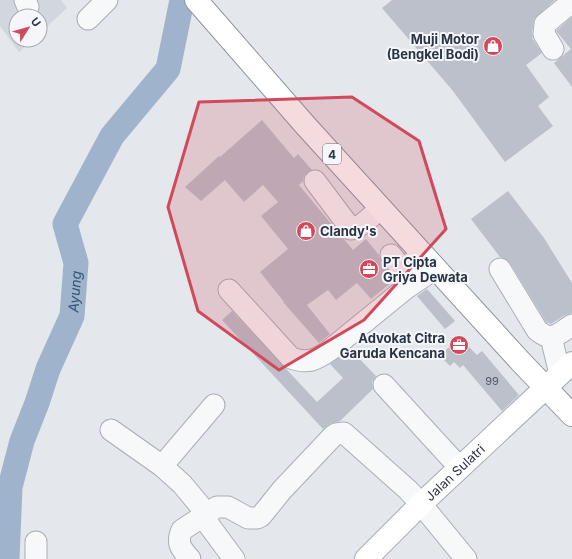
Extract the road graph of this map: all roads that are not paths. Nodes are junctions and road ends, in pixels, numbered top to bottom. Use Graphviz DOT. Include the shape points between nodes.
graph roads {
  1 [pos="107,0"];
  2 [pos="196,0"];
  3 [pos="572,2"];
  4 [pos="88,19"];
  5 [pos="553,49"];
  6 [pos="314,182"];
  7 [pos="381,208"];
  8 [pos="391,254"];
  9 [pos="429,261"];
  10 [pos="500,269"];
  11 [pos="229,290"];
  12 [pos="572,325"];
  13 [pos="551,337"];
  14 [pos="559,375"];
  15 [pos="384,385"];
  16 [pos="214,405"];
  17 [pos="572,415"];
  18 [pos="111,430"];
  19 [pos="162,466"];
  20 [pos="460,468"];
  21 [pos="421,504"];
  22 [pos="205,515"];
  23 [pos="190,559"];
  24 [pos="234,559"];
  25 [pos="366,559"];
  26 [pos="466,559"];
  1 -- 4 [label="street"];
  2 -- 7 [label="main road, 4"];
  3 -- 5 [label="street" via="545,24 544,34"];
  6 -- 7 [label="street" via="351,229 360,226"];
  7 -- 9 [label="main road, 4"];
  8 -- 9 [label="street" via="400,267"];
  9 -- 11 [label="street" via="405,289 330,350 309,361 291,358"];
  9 -- 14 [label="main road, 4"];
  10 -- 13 [label="street" via="537,330 544,336"];
  12 -- 13 [label="street"];
  13 -- 14 [label="street"];
  14 -- 17 [label="main road, 4"];
  14 -- 20 [label="main road, Jalan Sulatri"];
  15 -- 20 [label="street"];
  16 -- 19 [label="street"];
  18 -- 19 [label="street"];
  19 -- 22 [label="street" via="182,484"];
  20 -- 21 [label="main road, Jalan Sulatri"];
  21 -- 22 [label="street" via="344,433 340,433 332,436 261,516 248,518 228,507 217,506"];
  21 -- 25 [label="main road, Jalan Sulatri"];
  21 -- 26 [label="street"];
  22 -- 23 [label="street" via="182,530 180,535 180,548"];
  22 -- 24 [label="street"];
}
